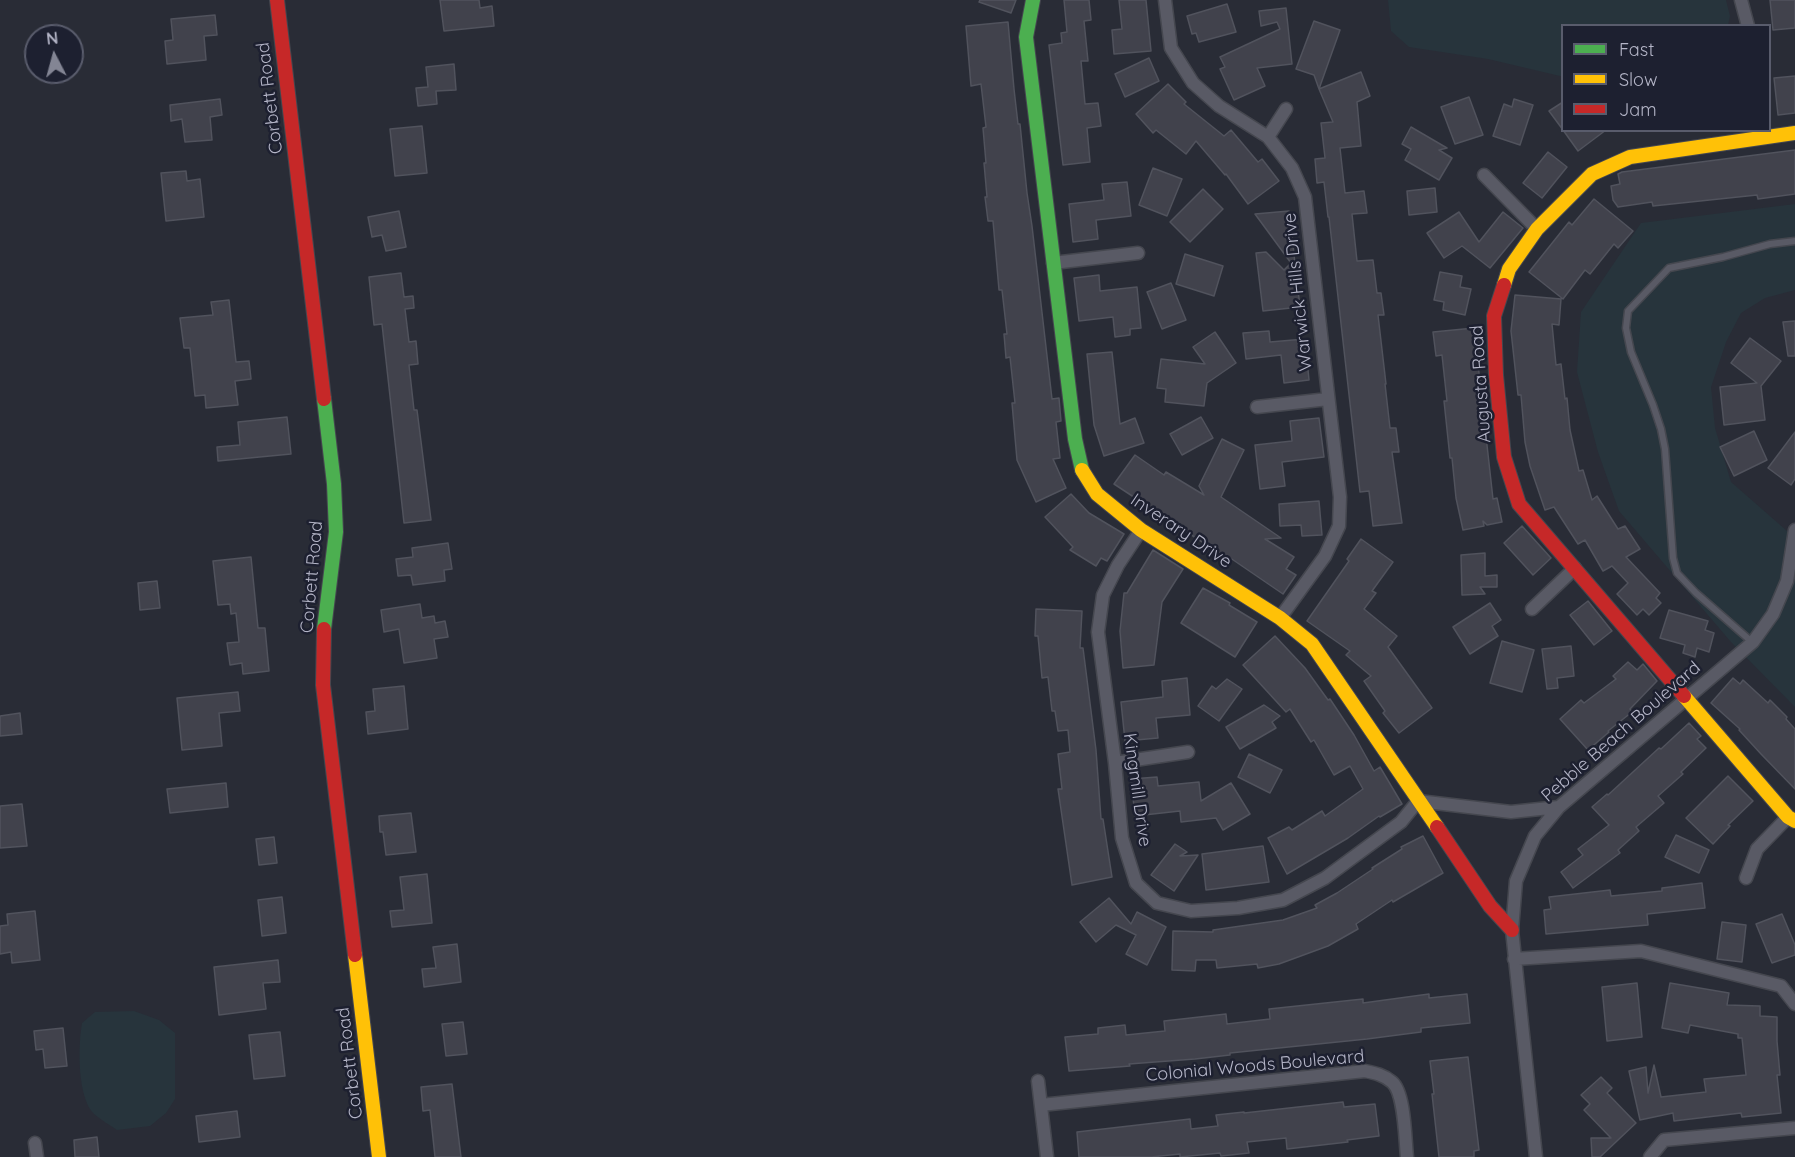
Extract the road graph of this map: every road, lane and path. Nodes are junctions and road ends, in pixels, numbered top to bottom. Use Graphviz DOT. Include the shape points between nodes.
graph roads {
  1 [pos="277,0"];
  2 [pos="1033,0"];
  3 [pos="1165,0"];
  4 [pos="1741,0"];
  5 [pos="1747,24"];
  6 [pos="1286,109"];
  7 [pos="1795,133"];
  8 [pos="1763,134"];
  9 [pos="1268,137"];
  10 [pos="1484,175"];
  11 [pos="1537,229"];
  12 [pos="1795,241"];
  13 [pos="1138,253"];
  14 [pos="1053,263"];
  15 [pos="1328,399"];
  16 [pos="1257,407"];
  17 [pos="1141,530"];
  18 [pos="1795,530"];
  19 [pos="1575,568"];
  20 [pos="1532,609"];
  21 [pos="1280,618"];
  22 [pos="1753,642"];
  23 [pos="1685,699"];
  24 [pos="1188,752"];
  25 [pos="1115,763"];
  26 [pos="1418,801"];
  27 [pos="1559,807"];
  28 [pos="1791,819"];
  29 [pos="1746,878"];
  30 [pos="1512,930"];
  31 [pos="1514,958"];
  32 [pos="1795,1004"];
  33 [pos="1038,1081"];
  34 [pos="1041,1105"];
  35 [pos="1795,1128"];
  36 [pos="35,1143"];
  37 [pos="36,1157"];
  38 [pos="379,1157"];
  39 [pos="1047,1157"];
  40 [pos="1407,1157"];
  41 [pos="1536,1157"];
  42 [pos="1650,1157"];
  1 -- 38 [label="street, Corbett Road" via="334,484 336,532 324,618 323,685"];
  2 -- 14 [label="street, Inverary Drive" via="1026,37"];
  3 -- 9 [label="street, Warwick Hills Drive" via="1171,48 1193,83 1219,106"];
  4 -- 5 [label="street"];
  6 -- 9 [label="street"];
  7 -- 8 [label="street, Augusta Road"];
  8 -- 11 [label="street, Augusta Road" via="1630,157 1592,174"];
  9 -- 15 [label="street, Warwick Hills Drive" via="1292,168 1305,197"];
  10 -- 11 [label="street"];
  11 -- 19 [label="street, Augusta Road" via="1509,269 1494,316 1504,457 1519,504"];
  12 -- 22 [label="lane" via="1669,268 1628,311 1626,328 1631,352 1661,429 1677,573"];
  13 -- 14 [label="street"];
  14 -- 17 [label="street, Inverary Drive" via="1081,468 1097,494"];
  15 -- 16 [label="street"];
  15 -- 21 [label="street, Warwick Hills Drive" via="1340,497 1339,526 1325,556"];
  17 -- 21 [label="street, Inverary Drive"];
  17 -- 25 [label="street, Kingmill Drive" via="1103,595 1098,632"];
  18 -- 22 [label="street, Pebble Beach Boulevard" via="1786,581 1773,614"];
  19 -- 20 [label="street"];
  19 -- 23 [label="street, Augusta Road"];
  21 -- 26 [label="street, Inverary Drive" via="1312,644"];
  22 -- 23 [label="street, Pebble Beach Boulevard"];
  23 -- 27 [label="street, Pebble Beach Boulevard"];
  23 -- 28 [label="street, Augusta Road"];
  24 -- 25 [label="street"];
  25 -- 26 [label="street, Kingmill Drive" via="1122,838 1136,884 1157,903 1191,911 1283,900 1325,878 1401,822"];
  26 -- 27 [label="street" via="1511,812"];
  26 -- 30 [label="street, Inverary Drive" via="1490,906"];
  27 -- 30 [label="street, Pebble Beach Boulevard" via="1535,836 1516,881"];
  28 -- 29 [label="street" via="1757,849"];
  30 -- 31 [label="street, Pebble Beach Boulevard"];
  31 -- 32 [label="street" via="1641,951 1781,986"];
  31 -- 41 [label="street, Pebble Beach Boulevard"];
  33 -- 34 [label="street"];
  34 -- 39 [label="street"];
  34 -- 40 [label="street, Colonial Woods Boulevard" via="1365,1071 1394,1083 1401,1098"];
  35 -- 42 [label="street" via="1664,1140"];
  36 -- 37 [label="street"];
}
